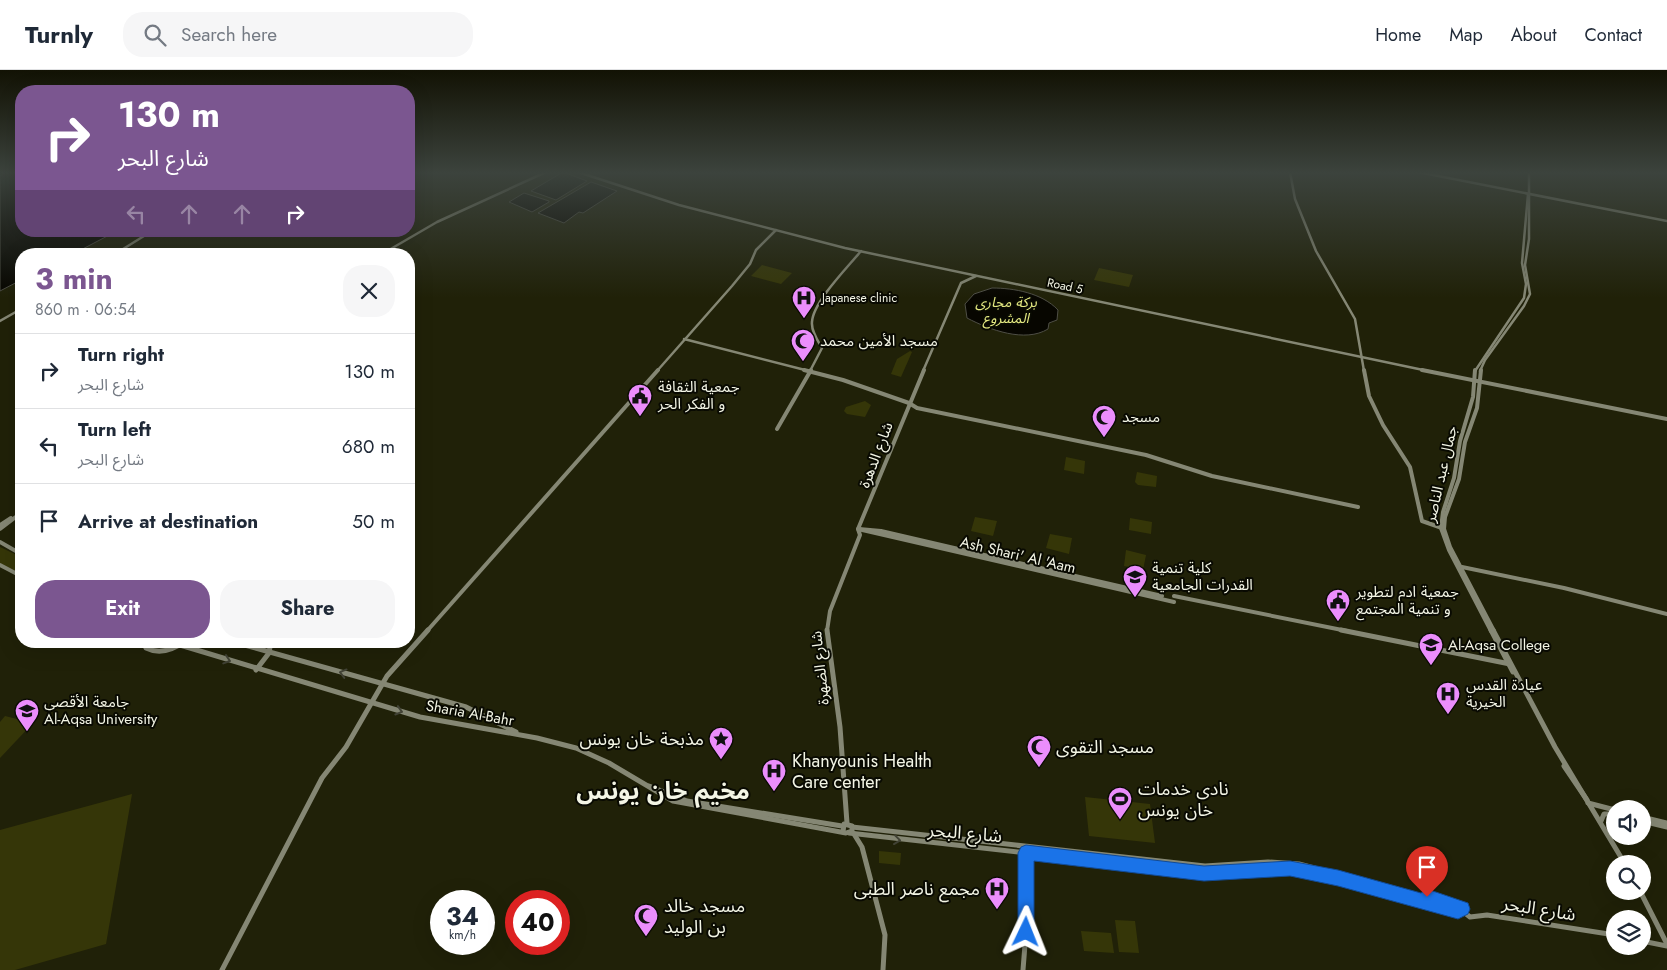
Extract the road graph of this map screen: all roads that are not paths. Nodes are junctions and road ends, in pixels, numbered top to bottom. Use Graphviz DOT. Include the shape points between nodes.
graph roads {
  1 [pos="454,214"];
  2 [pos="716,214"];
  3 [pos="1302,214"];
  4 [pos="1526,214"];
  5 [pos="1635,214"];
  6 [pos="1667,220"];
  7 [pos="776,230"];
  8 [pos="415,235"];
  9 [pos="142,237"];
  10 [pos="411,237"];
  11 [pos="125,248"];
  12 [pos="392,248"];
  13 [pos="861,251"];
  14 [pos="978,276"];
  15 [pos="15,312"];
  16 [pos="0,320"];
  17 [pos="684,338"];
  18 [pos="933,347"];
  19 [pos="1362,356"];
  20 [pos="812,372"];
  21 [pos="1476,380"];
  22 [pos="917,386"];
  23 [pos="908,402"];
  24 [pos="1667,419"];
  25 [pos="777,430"];
  26 [pos="1358,507"];
  27 [pos="15,516"];
  28 [pos="864,516"];
  29 [pos="15,517"];
  30 [pos="0,525"];
  31 [pos="858,528"];
  32 [pos="1442,528"];
  33 [pos="0,529"];
  34 [pos="0,542"];
  35 [pos="15,551"];
  36 [pos="0,565"];
  37 [pos="1462,567"];
  38 [pos="15,573"];
  39 [pos="1667,614"];
  40 [pos="415,646"];
  41 [pos="146,648"];
  42 [pos="170,648"];
  43 [pos="189,648"];
  44 [pos="253,648"];
  45 [pos="270,648"];
  46 [pos="413,648"];
  47 [pos="269,653"];
  48 [pos="1510,664"];
  49 [pos="256,670"];
  50 [pos="382,684"];
  51 [pos="370,702"];
  52 [pos="520,734"];
  53 [pos="1588,802"];
  54 [pos="1606,807"];
  55 [pos="1606,814"];
  56 [pos="1651,821"];
  57 [pos="1601,823"];
  58 [pos="1667,825"];
  59 [pos="847,830"];
  60 [pos="1026,853"];
  61 [pos="1620,855"];
  62 [pos="1146,858"];
  63 [pos="1215,866"];
  64 [pos="1147,867"];
  65 [pos="1217,873"];
  66 [pos="1644,900"];
  67 [pos="1462,909"];
  68 [pos="1606,934"];
  69 [pos="1651,942"];
  70 [pos="1667,945"];
  71 [pos="222,970"];
  72 [pos="883,970"];
  73 [pos="1023,970"];
  1 -- 8 [label="main road"];
  2 -- 7 [label="main road"];
  3 -- 19 [label="main road" via="1316,251 1355,319"];
  4 -- 21 [label="main road, جمال عبد الناصر" via="1522,263 1526,284 1524,298 1480,360"];
  5 -- 6 [label="main road"];
  7 -- 13 [label="main road"];
  7 -- 17 [label="street" via="756,250 750,264 732,286"];
  9 -- 11 [label="main road"];
  10 -- 12 [label="main road"];
  13 -- 14 [label="street"];
  13 -- 20 [label="main road" via="815,310 813,330 822,348"];
  14 -- 18 [label="main road" via="965,280 958,287"];
  14 -- 19 [label="main road, Road 5"];
  15 -- 16 [label="main road"];
  17 -- 20 [label="main road"];
  17 -- 40 [label="street"];
  18 -- 22 [label="street"];
  19 -- 21 [label="main road, Road 5"];
  19 -- 32 [label="main road" via="1367,388 1377,414 1410,467 1422,521"];
  20 -- 23 [label="main road"];
  20 -- 25 [label="main road"];
  21 -- 24 [label="main road, Road 5"];
  21 -- 32 [label="main road, جمال عبد الناصر" via="1443,512"];
  22 -- 23 [label="main road, شارع الدهرة"];
  23 -- 26 [label="main road" via="917,408 1146,455 1212,476"];
  23 -- 28 [label="main road, شارع الدهرة"];
  27 -- 30 [label="main road"];
  28 -- 31 [label="main road, شارع الضهرة"];
  29 -- 33 [label="main road"];
  31 -- 48 [label="main road, Ash Shari' Al 'Aam" via="1174,599"];
  31 -- 59 [label="main road, شارع الضهرة" via="860,535 830,611 826,634 840,727"];
  32 -- 37 [label="main road, جمال عبد الناصر"];
  32 -- 48 [label="main road, جمال عبد الناصر" via="1449,550"];
  34 -- 35 [label="main road"];
  36 -- 38 [label="main road"];
  37 -- 39 [label="main road"];
  37 -- 48 [label="main road, جمال عبد الناصر"];
  41 -- 42 [label="main road" via="157,652"];
  43 -- 49 [label="main road, Sharia Al-Bahr, one-way"];
  44 -- 47 [label="main road, Sharia Al-Bahr"];
  45 -- 47 [label="main road"];
  46 -- 50 [label="street"];
  47 -- 49 [label="main road"];
  50 -- 47 [label="main road, Sharia Al-Bahr, one-way"];
  48 -- 53 [label="main road, جمال عبد الناصر" via="1553,747"];
  49 -- 51 [label="main road, Sharia Al-Bahr"];
  50 -- 51 [label="main road"];
  50 -- 52 [label="main road, Sharia Al-Bahr" via="477,711"];
  51 -- 52 [label="main road, Sharia Al-Bahr, one-way" via="462,727"];
  51 -- 71 [label="main road" via="346,746 322,778"];
  52 -- 59 [label="main road, شارع البحر" via="577,748 667,799 698,807"];
  53 -- 54 [label="main road"];
  53 -- 57 [label="main road, جمال عبد الناصر"];
  55 -- 57 [label="main road"];
  56 -- 58 [label="main road"];
  57 -- 61 [label="main road, جمال عبد الناصر"];
  59 -- 60 [label="main road, شارع البحر, one-way"];
  59 -- 62 [label="main road, شارع البحر"];
  59 -- 72 [label="main road" via="862,847 885,935"];
  60 -- 64 [label="main road, شارع البحر"];
  60 -- 73 [label="main road"];
  62 -- 63 [label="main road, شارع البحر"];
  62 -- 64 [label="main road"];
  63 -- 65 [label="street"];
  63 -- 67 [label="main road, شارع البحر" via="1268,862 1299,864 1340,872"];
  64 -- 65 [label="main road, شارع البحر"];
  65 -- 67 [label="main road, شارع البحر" via="1275,868 1298,870 1458,911"];
  66 -- 70 [label="main road"];
  67 -- 68 [label="main road, شارع البحر" via="1470,918 1487,915"];
  69 -- 70 [label="main road"];
}
